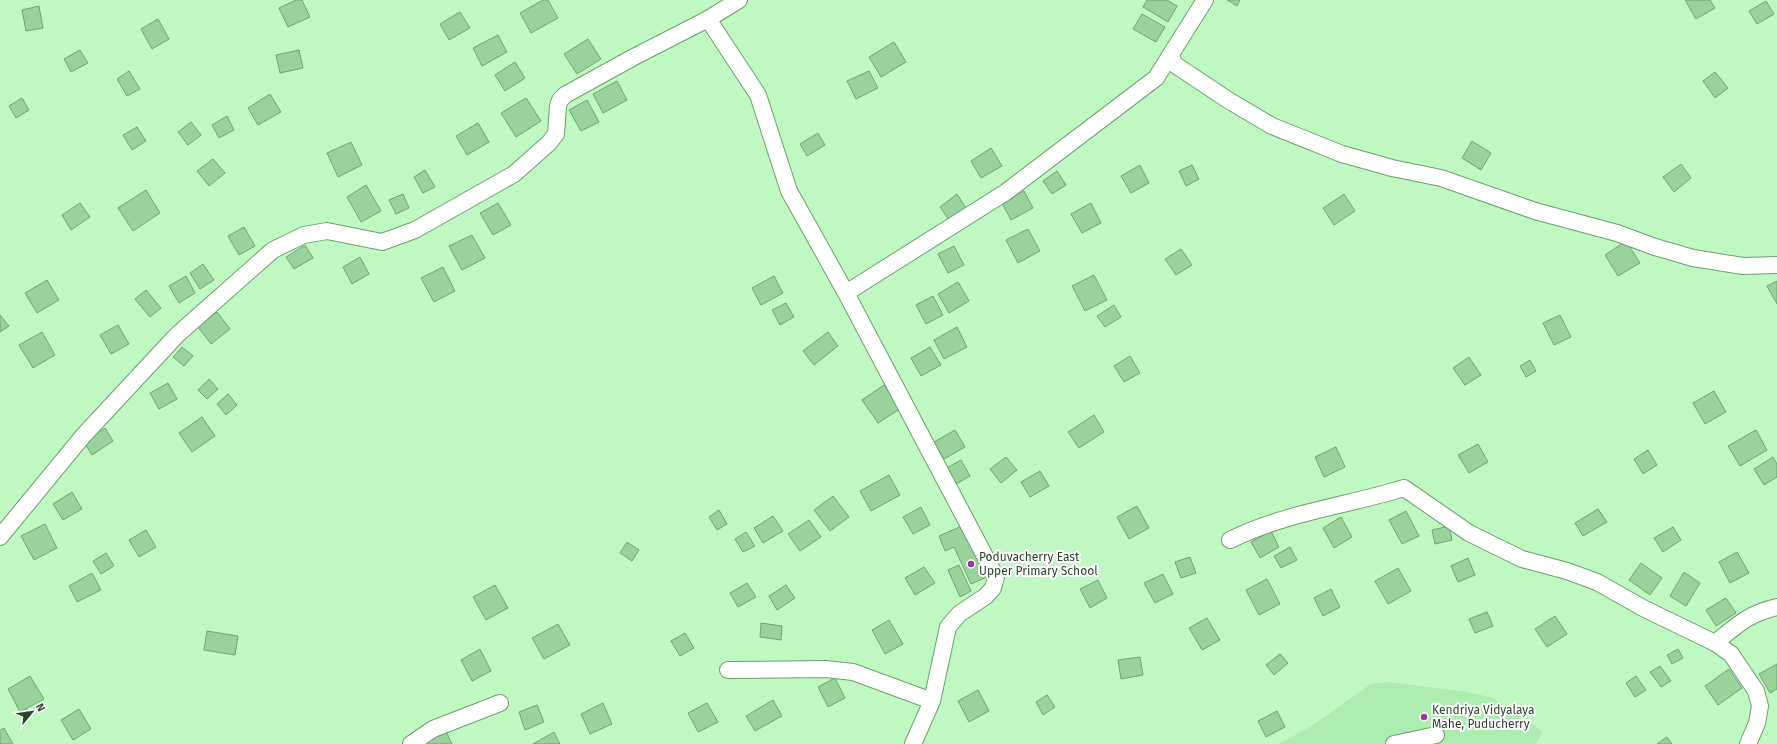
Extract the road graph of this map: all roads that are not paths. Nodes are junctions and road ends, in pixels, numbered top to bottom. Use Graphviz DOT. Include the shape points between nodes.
graph roads {
  1 [pos="740,0"];
  2 [pos="1205,0"];
  3 [pos="708,19"];
  4 [pos="1171,54"];
  5 [pos="1777,265"];
  6 [pos="846,293"];
  7 [pos="0,537"];
  8 [pos="1230,540"];
  9 [pos="1777,607"];
  10 [pos="1715,644"];
  11 [pos="728,670"];
  12 [pos="932,701"];
  13 [pos="500,703"];
  14 [pos="1436,735"];
  15 [pos="411,744"];
  16 [pos="913,744"];
  17 [pos="1394,744"];
  18 [pos="1748,744"];
  1 -- 3 [label="street"];
  2 -- 4 [label="street"];
  3 -- 6 [label="street" via="758,95 790,191"];
  3 -- 7 [label="street" via="565,95 558,106 556,134 549,143 514,174 415,230 382,242 327,232 304,235 274,250 177,335 83,436"];
  4 -- 5 [label="street" via="1174,64 1272,126 1342,154 1442,178 1535,211 1617,233 1693,258 1743,266"];
  4 -- 6 [label="street" via="1156,78 1006,192"];
  6 -- 12 [label="street" via="996,576 986,596 959,614 948,627"];
  8 -- 10 [label="street" via="1264,526 1326,507 1366,500 1404,488 1469,533 1522,559 1597,582"];
  9 -- 10 [label="street" via="1748,617"];
  10 -- 18 [label="street" via="1731,654 1756,691 1760,706 1757,723"];
  11 -- 12 [label="street" via="853,672"];
  12 -- 16 [label="street"];
  13 -- 15 [label="street" via="433,729"];
  14 -- 17 [label="street"];
}
